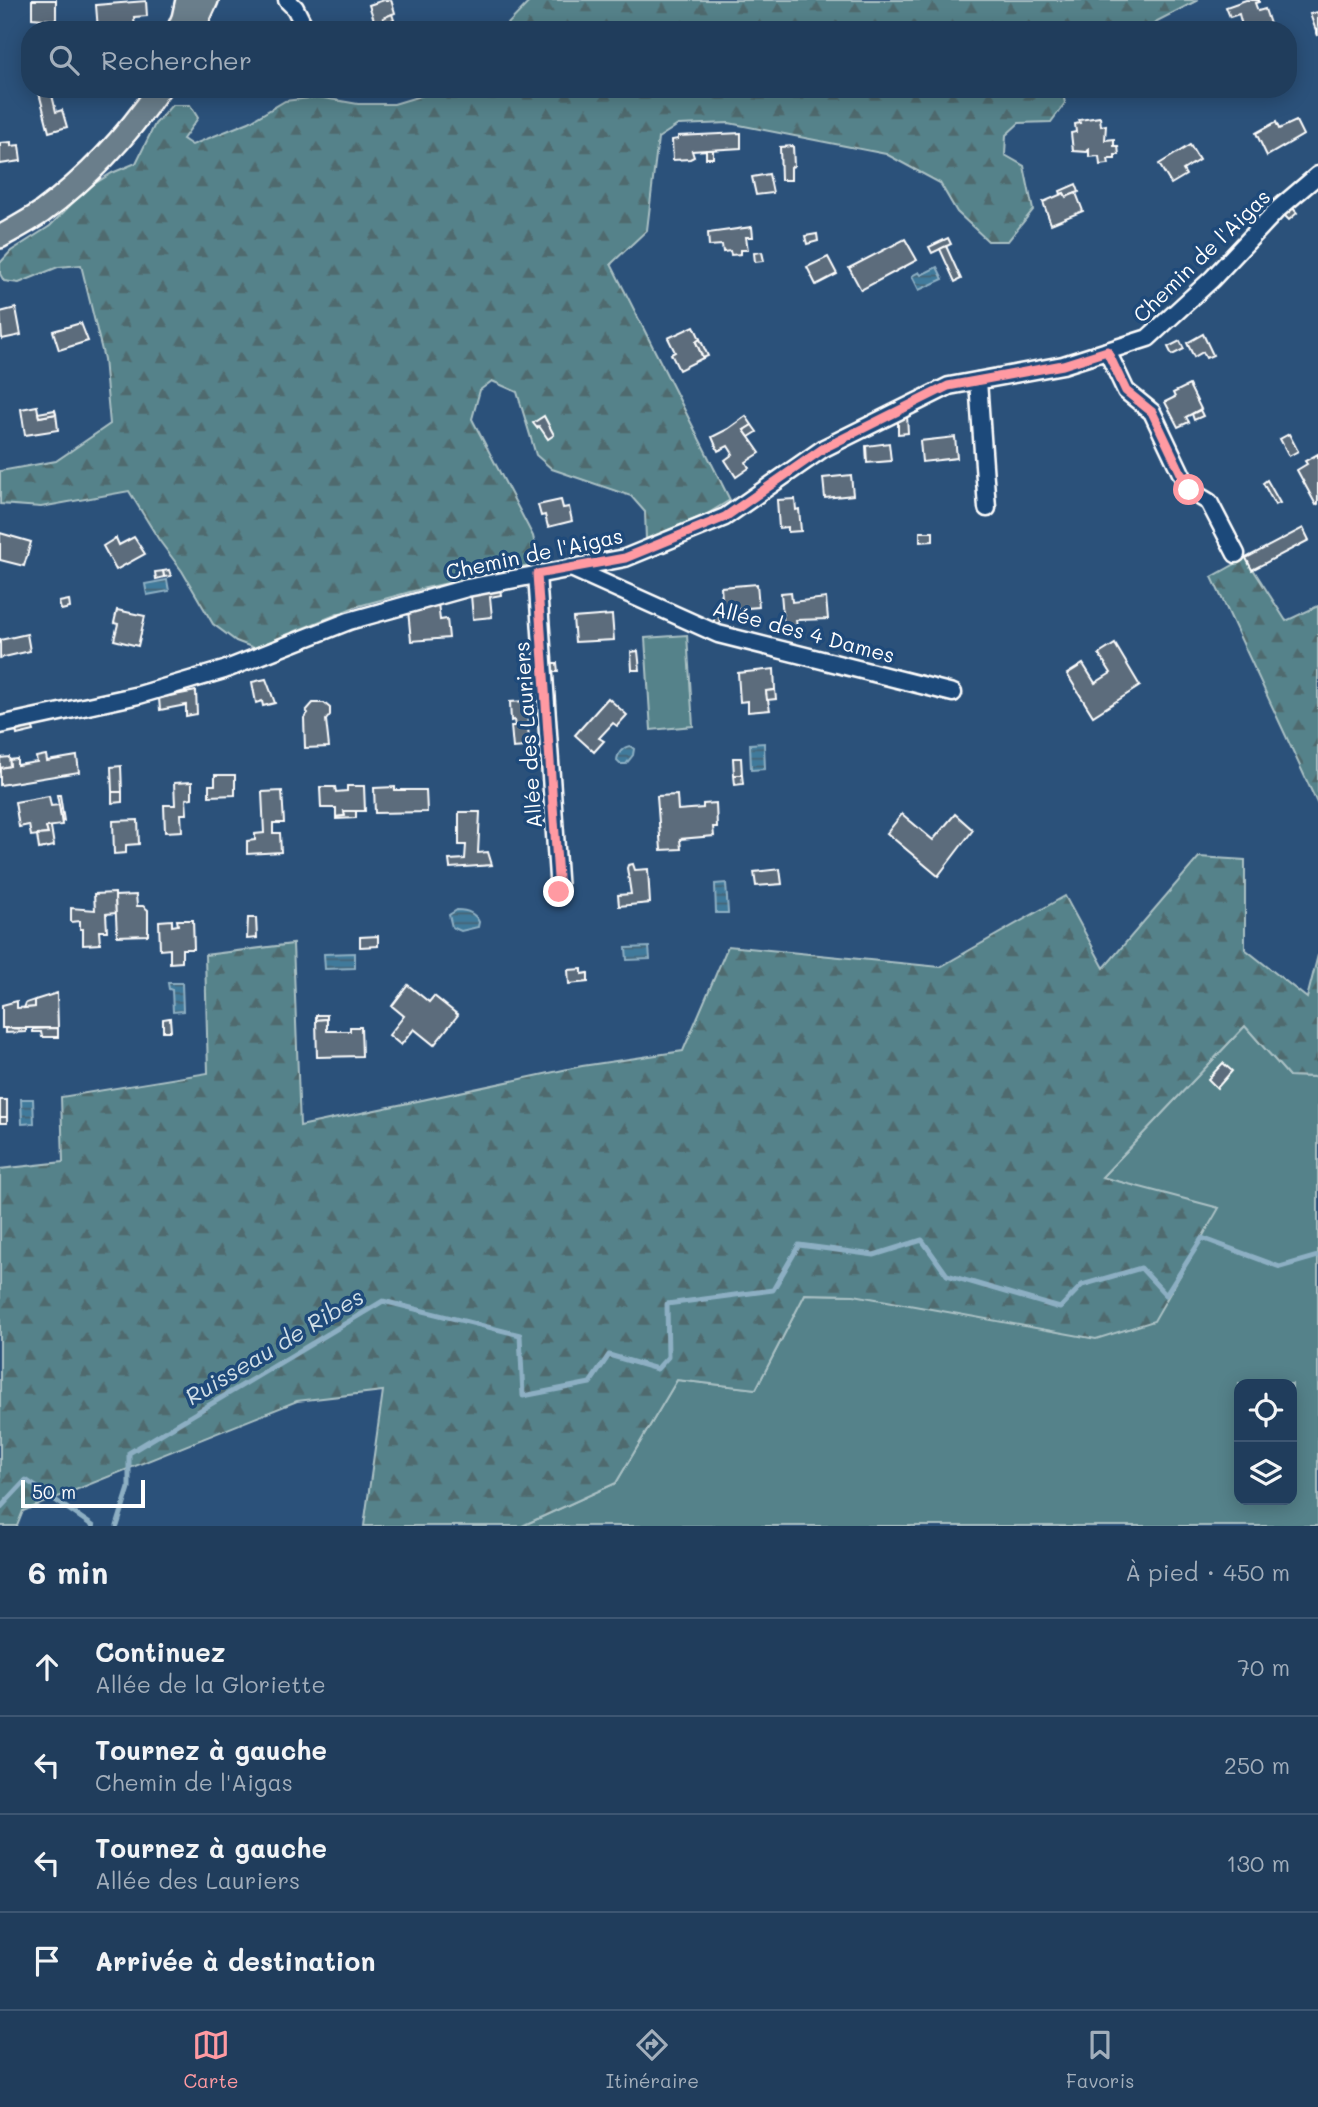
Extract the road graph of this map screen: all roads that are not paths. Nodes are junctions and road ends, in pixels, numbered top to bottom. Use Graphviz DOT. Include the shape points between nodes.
graph roads {
  1 [pos="187,0"];
  2 [pos="207,0"];
  3 [pos="287,0"];
  4 [pos="182,21"];
  5 [pos="197,21"];
  6 [pos="302,21"];
  7 [pos="137,98"];
  8 [pos="153,98"];
  9 [pos="1318,175"];
  10 [pos="0,224"];
  11 [pos="0,237"];
  12 [pos="1107,351"];
  13 [pos="978,381"];
  14 [pos="987,508"];
  15 [pos="1236,554"];
  16 [pos="571,568"];
  17 [pos="537,574"];
  18 [pos="953,693"];
  19 [pos="0,725"];
  20 [pos="559,892"];
  1 -- 4 [label="main road"];
  2 -- 5 [label="main road"];
  3 -- 6 [label="street"];
  7 -- 10 [label="main road" via="107,137 78,164 36,201"];
  8 -- 11 [label="main road" via="86,176 41,213"];
  9 -- 12 [label="street, Chemin de l'Aigas" via="1148,338"];
  12 -- 13 [label="street, Chemin de l'Aigas" via="1063,365"];
  12 -- 15 [label="street" via="1126,391 1152,412 1189,490 1209,502"];
  13 -- 14 [label="street"];
  13 -- 16 [label="street, Chemin de l'Aigas" via="948,386 824,448 725,517 625,558"];
  16 -- 17 [label="street, Chemin de l'Aigas"];
  16 -- 18 [label="street, Allée des 4 Dames" via="718,634"];
  17 -- 19 [label="street, Chemin de l'Aigas" via="349,621 224,670 139,695"];
  17 -- 20 [label="street, Allée des Lauriers"];
}
